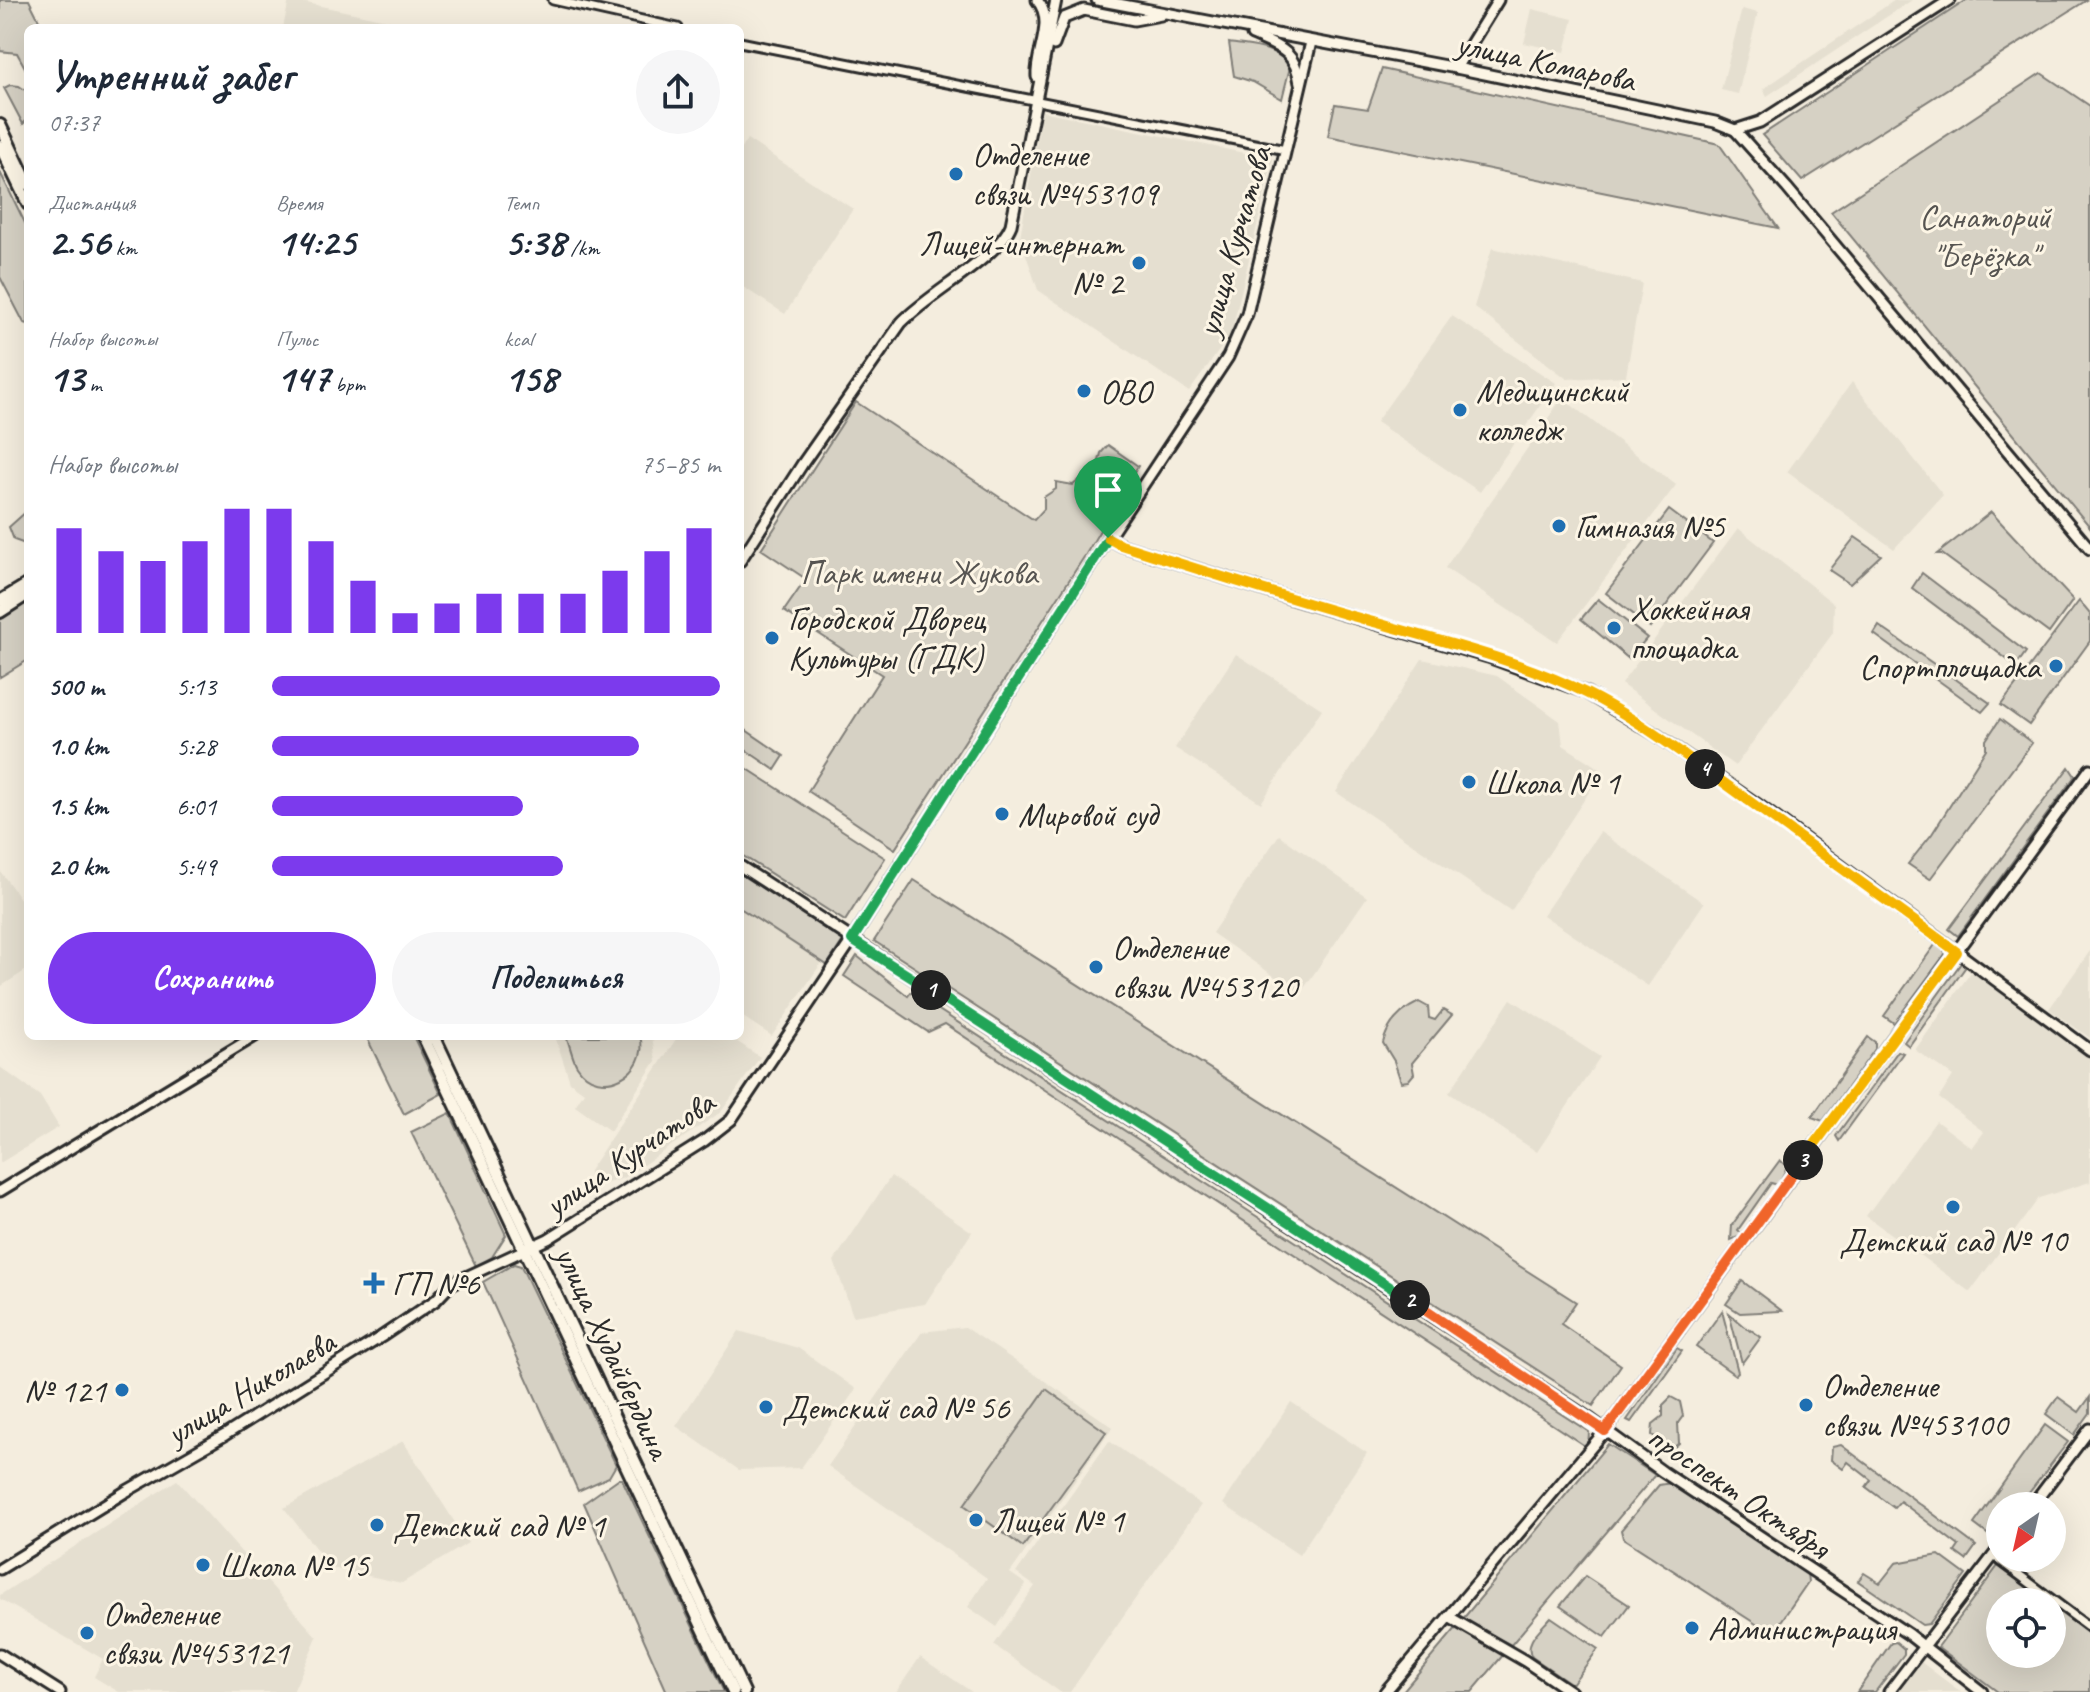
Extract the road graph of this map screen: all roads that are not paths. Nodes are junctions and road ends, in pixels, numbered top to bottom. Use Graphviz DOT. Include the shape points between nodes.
graph roads {
  1 [pos="553,0"];
  2 [pos="1037,0"];
  3 [pos="1056,0"];
  4 [pos="1097,0"];
  5 [pos="1498,0"];
  6 [pos="1950,0"];
  7 [pos="1166,14"];
  8 [pos="660,24"];
  9 [pos="1238,28"];
  10 [pos="1311,42"];
  11 [pos="744,43"];
  12 [pos="1456,68"];
  13 [pos="1301,88"];
  14 [pos="1039,89"];
  15 [pos="1037,102"];
  16 [pos="0,125"];
  17 [pos="1735,130"];
  18 [pos="0,146"];
  19 [pos="1286,150"];
  20 [pos="24,176"];
  21 [pos="24,196"];
  22 [pos="1108,538"];
  23 [pos="2090,549"];
  24 [pos="744,555"];
  25 [pos="24,586"];
  26 [pos="24,597"];
  27 [pos="0,601"];
  28 [pos="0,612"];
  29 [pos="2090,769"];
  30 [pos="744,869"];
  31 [pos="852,940"];
  32 [pos="1957,952"];
  33 [pos="248,1040"];
  34 [pos="425,1040"];
  35 [pos="436,1040"];
  36 [pos="2090,1050"];
  37 [pos="0,1191"];
  38 [pos="529,1249"];
  39 [pos="2090,1429"];
  40 [pos="1605,1431"];
  41 [pos="2043,1492"];
  42 [pos="1986,1566"];
  43 [pos="0,1569"];
  44 [pos="2021,1572"];
  45 [pos="1449,1617"];
  46 [pos="2090,1628"];
  47 [pos="1923,1647"];
  48 [pos="0,1654"];
  49 [pos="60,1692"];
  50 [pos="733,1692"];
  51 [pos="744,1692"];
  52 [pos="1385,1692"];
  53 [pos="1571,1692"];
  54 [pos="1889,1692"];
  55 [pos="1982,1692"];
  1 -- 8 [label="street"];
  2 -- 14 [label="main road" via="1046,22"];
  3 -- 14 [label="main road"];
  4 -- 7 [label="main road, улица Комарова"];
  5 -- 12 [label="main road"];
  6 -- 17 [label="main road" via="1760,122"];
  7 -- 9 [label="main road, улица Комарова"];
  7 -- 14 [label="main road" via="1134,20 1084,10 1069,15 1060,24"];
  9 -- 10 [label="main road, улица Комарова"];
  9 -- 13 [label="main road" via="1289,54"];
  10 -- 12 [label="main road, улица Комарова"];
  10 -- 13 [label="main road, улица Курчатова"];
  11 -- 15 [label="street"];
  12 -- 17 [label="main road, улица Комарова"];
  13 -- 19 [label="main road, улица Курчатова"];
  14 -- 15 [label="main road"];
  15 -- 19 [label="street"];
  15 -- 24 [label="main road" via="1007,234 901,323"];
  16 -- 20 [label="main road"];
  17 -- 23 [label="main road"];
  18 -- 21 [label="main road"];
  19 -- 22 [label="main road, улица Курчатова" via="1239,336"];
  22 -- 31 [label="main road, улица Курчатова"];
  22 -- 32 [label="main road" via="1585,692 1761,807"];
  25 -- 27 [label="main road"];
  26 -- 28 [label="main road"];
  29 -- 32 [label="main road"];
  30 -- 31 [label="main road, проспект Октября"];
  31 -- 38 [label="main road, улица Курчатова" via="731,1120"];
  31 -- 40 [label="main road, проспект Октября"];
  32 -- 36 [label="main road"];
  32 -- 40 [label="main road"];
  33 -- 37 [label="main road"];
  34 -- 38 [label="main road, улица Худайбердина"];
  35 -- 38 [label="main road, улица Худайбердина"];
  38 -- 43 [label="main road, улица Николаева" via="451,1284 381,1337"];
  38 -- 50 [label="main road, улица Худайбердина"];
  38 -- 51 [label="main road, улица Худайбердина"];
  39 -- 41 [label="main road"];
  40 -- 45 [label="main road"];
  40 -- 47 [label="main road, проспект Октября"];
  42 -- 47 [label="main road"];
  44 -- 46 [label="street"];
  45 -- 52 [label="main road"];
  45 -- 53 [label="main road"];
  47 -- 54 [label="main road"];
  47 -- 55 [label="main road, проспект Октября"];
  48 -- 49 [label="main road"];
}
